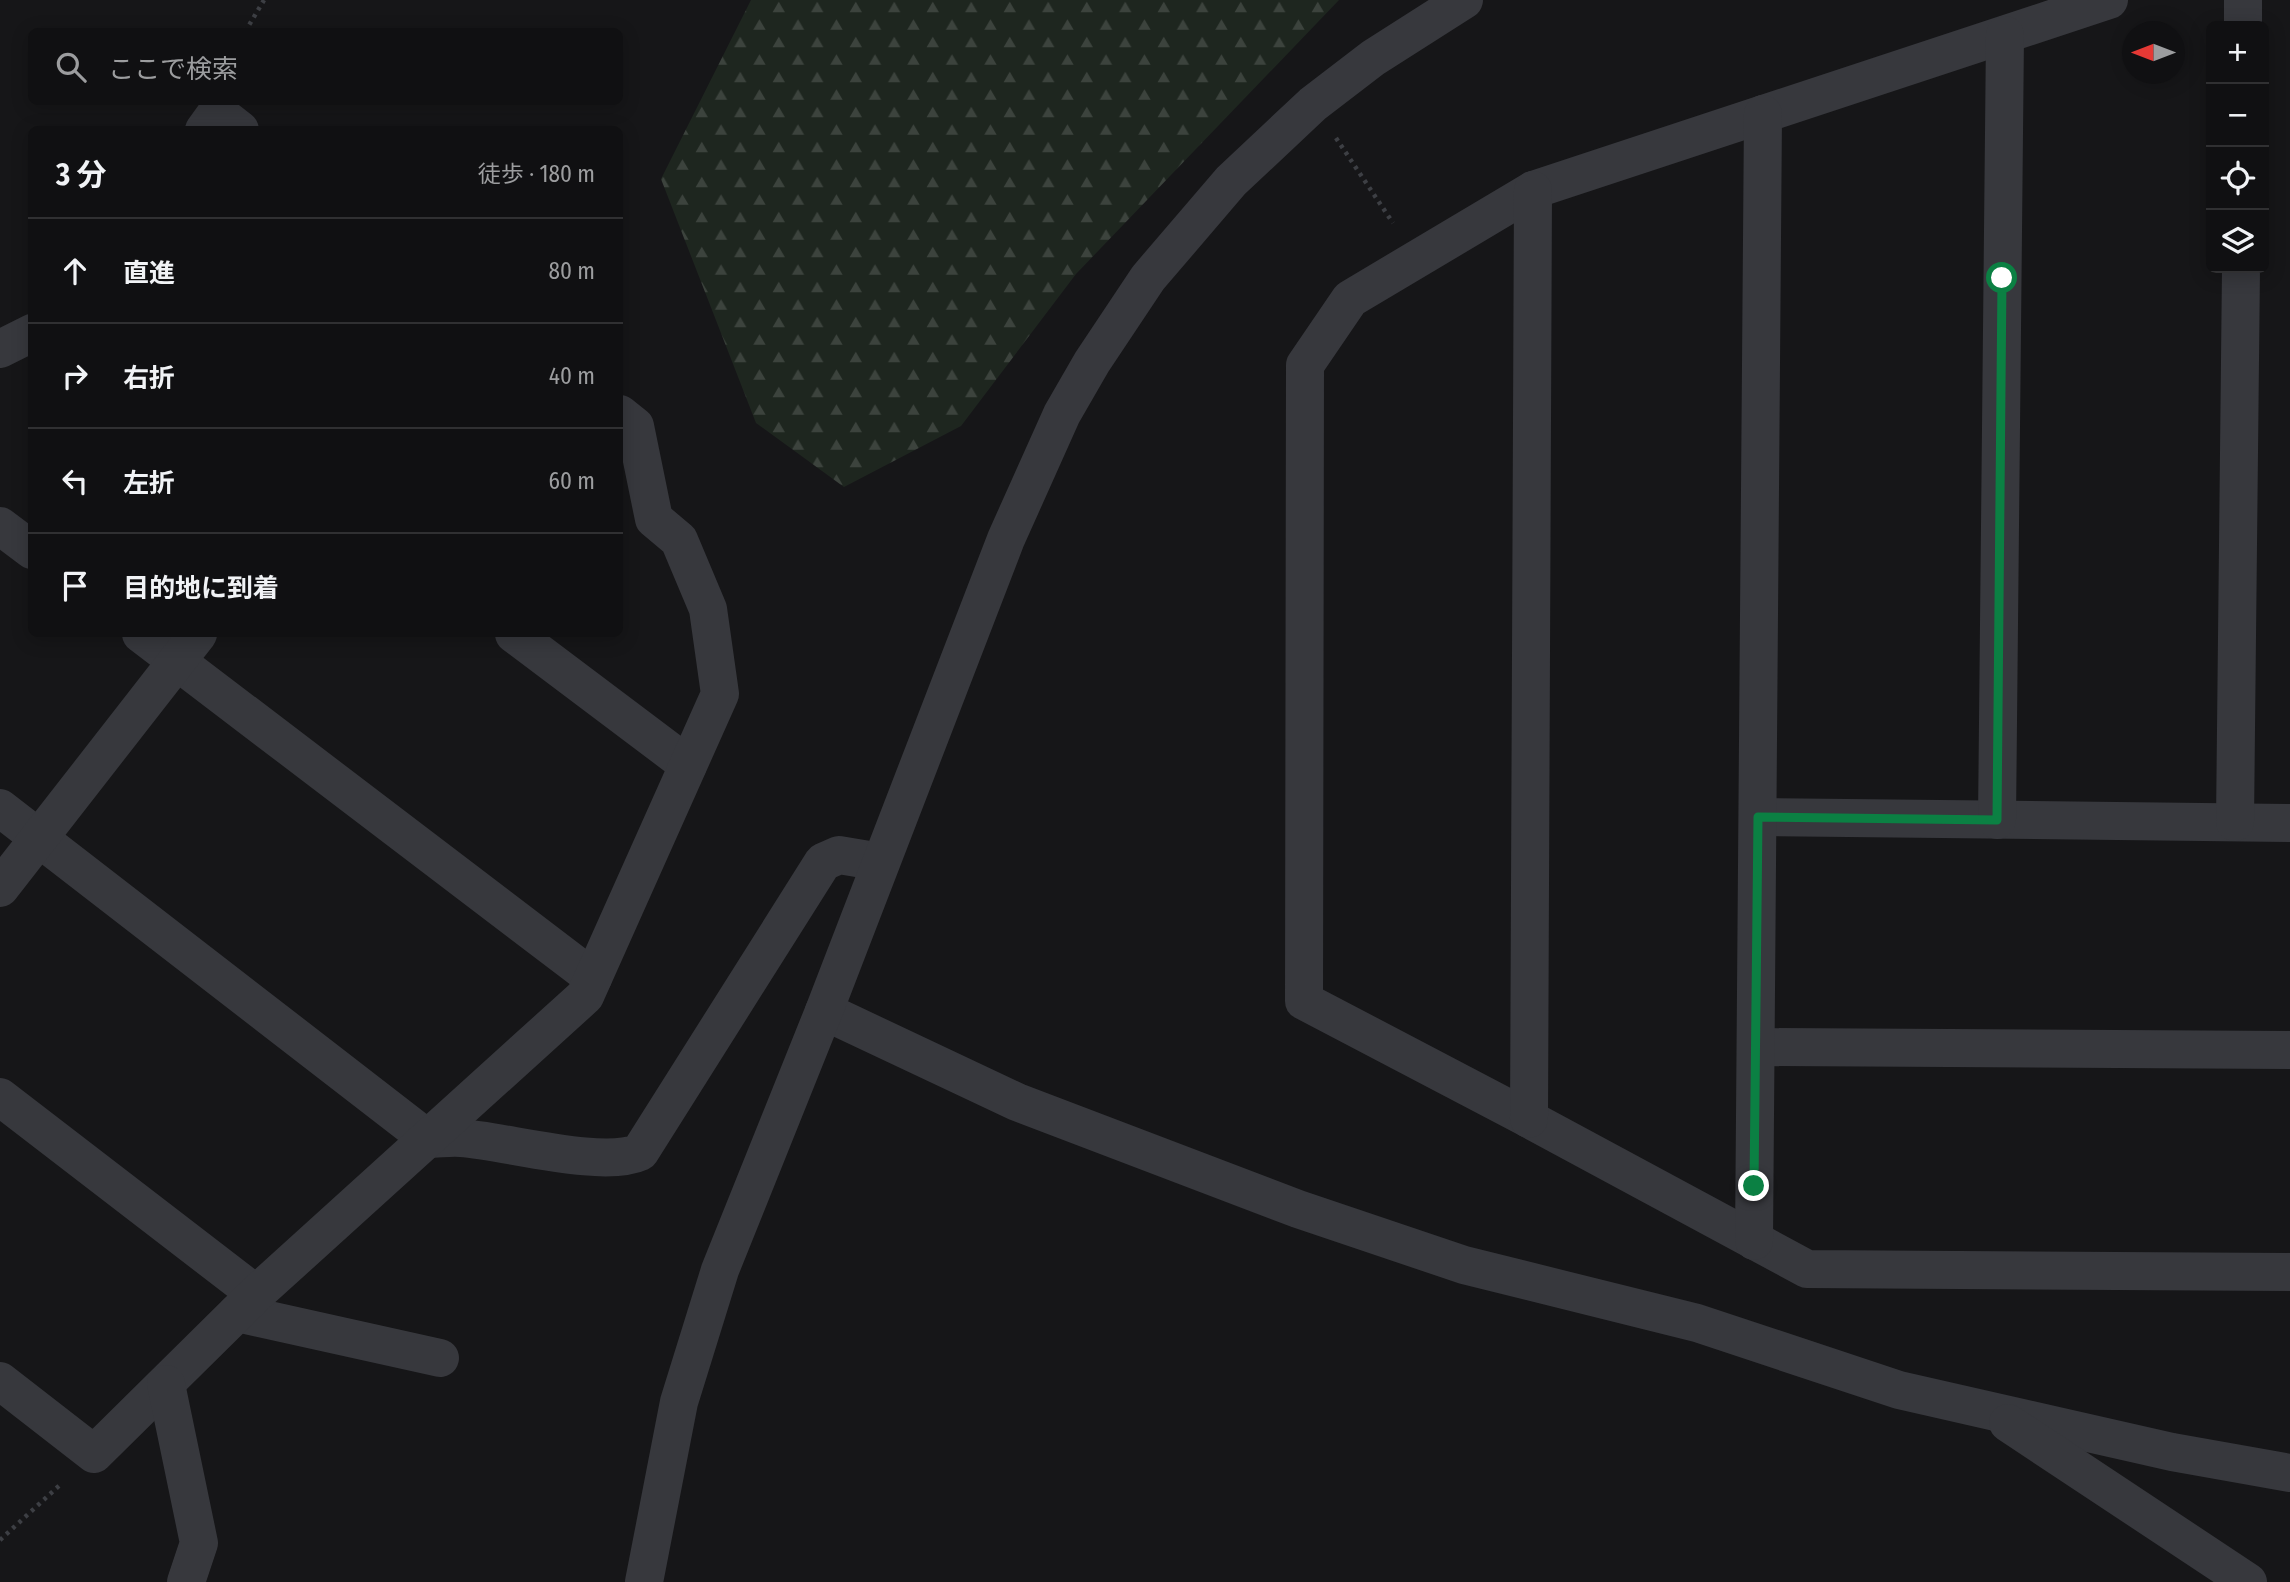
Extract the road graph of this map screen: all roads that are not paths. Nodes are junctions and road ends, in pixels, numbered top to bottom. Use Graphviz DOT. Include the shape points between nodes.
graph roads {
  1 [pos="1464,0"];
  2 [pos="2109,0"];
  3 [pos="2243,0"];
  4 [pos="2243,21"];
  5 [pos="2005,35"];
  6 [pos="1763,114"];
  7 [pos="207,126"];
  8 [pos="235,126"];
  9 [pos="1533,190"];
  10 [pos="2241,273"];
  11 [pos="28,335"];
  12 [pos="0,349"];
  13 [pos="623,416"];
  14 [pos="0,526"];
  15 [pos="28,547"];
  16 [pos="152,637"];
  17 [pos="518,637"];
  18 [pos="188,647"];
  19 [pos="688,765"];
  20 [pos="0,808"];
  21 [pos="1758,817"];
  22 [pos="1997,820"];
  23 [pos="2235,822"];
  24 [pos="2290,823"];
  25 [pos="39,838"];
  26 [pos="881,862"];
  27 [pos="0,888"];
  28 [pos="593,978"];
  29 [pos="824,1011"];
  30 [pos="1756,1047"];
  31 [pos="2290,1050"];
  32 [pos="0,1097"];
  33 [pos="1529,1119"];
  34 [pos="428,1139"];
  35 [pos="1754,1241"];
  36 [pos="2290,1272"];
  37 [pos="247,1303"];
  38 [pos="439,1357"];
  39 [pos="0,1381"];
  40 [pos="166,1384"];
  41 [pos="1988,1410"];
  42 [pos="2290,1473"];
  43 [pos="186,1582"];
  44 [pos="644,1582"];
  45 [pos="2248,1582"];
  1 -- 26 [label="street" via="1373,58 1313,104 1231,181 1148,278 1062,414 1006,539"];
  2 -- 5 [label="street"];
  3 -- 4 [label="street"];
  5 -- 6 [label="street"];
  5 -- 22 [label="street"];
  6 -- 9 [label="street"];
  6 -- 21 [label="street"];
  7 -- 8 [label="street" via="217,112"];
  9 -- 33 [label="street"];
  9 -- 33 [label="street" via="1350,299 1305,365 1304,1002"];
  10 -- 23 [label="street"];
  11 -- 12 [label="street"];
  13 -- 19 [label="street" via="635,426 653,519 678,540 708,609 720,694"];
  14 -- 15 [label="street"];
  16 -- 18 [label="street"];
  17 -- 19 [label="street"];
  18 -- 25 [label="street"];
  18 -- 28 [label="street"];
  19 -- 28 [label="street"];
  20 -- 25 [label="street"];
  21 -- 22 [label="street"];
  21 -- 30 [label="street"];
  22 -- 23 [label="street"];
  23 -- 24 [label="street"];
  25 -- 27 [label="street"];
  25 -- 34 [label="street"];
  26 -- 29 [label="street"];
  26 -- 34 [label="street" via="839,855 823,862 640,1152 628,1157 595,1157 459,1138"];
  28 -- 34 [label="street" via="585,996"];
  29 -- 41 [label="street" via="1017,1102 1298,1209 1464,1265 1697,1323 1899,1390"];
  29 -- 44 [label="street" via="701,1326 678,1402"];
  30 -- 31 [label="street"];
  30 -- 35 [label="street"];
  32 -- 37 [label="street"];
  33 -- 35 [label="street"];
  34 -- 37 [label="street"];
  35 -- 36 [label="street" via="1807,1269"];
  37 -- 38 [label="street"];
  37 -- 40 [label="street"];
  39 -- 40 [label="street" via="94,1454"];
  40 -- 43 [label="street" via="199,1543"];
  41 -- 42 [label="street"];
  41 -- 45 [label="street"];
}
